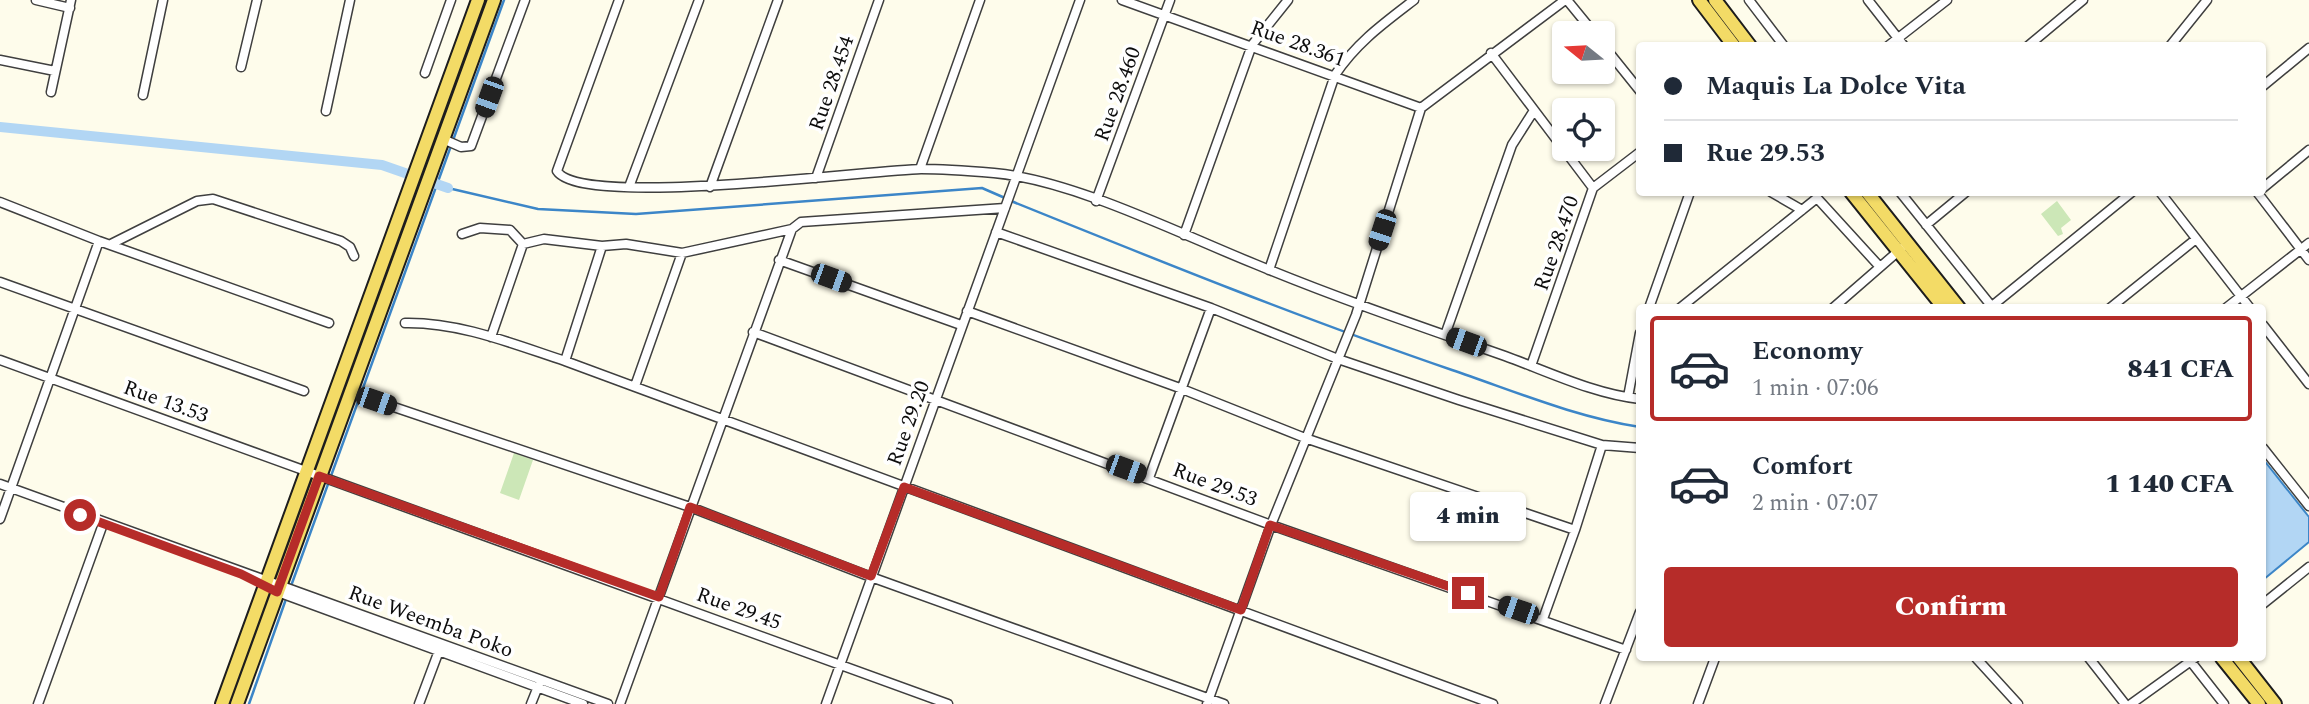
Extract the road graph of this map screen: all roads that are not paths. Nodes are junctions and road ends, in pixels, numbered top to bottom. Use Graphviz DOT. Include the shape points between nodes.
graph roads {
  1 [pos="36,0"];
  2 [pos="163,0"];
  3 [pos="257,0"];
  4 [pos="350,0"];
  5 [pos="451,0"];
  6 [pos="478,0"];
  7 [pos="494,0"];
  8 [pos="525,0"];
  9 [pos="619,0"];
  10 [pos="699,0"];
  11 [pos="778,0"];
  12 [pos="879,0"];
  13 [pos="980,0"];
  14 [pos="1080,0"];
  15 [pos="1122,0"];
  16 [pos="1170,0"];
  17 [pos="1288,0"];
  18 [pos="1414,0"];
  19 [pos="1566,0"];
  20 [pos="1699,0"];
  21 [pos="1714,0"];
  22 [pos="1749,0"];
  23 [pos="1868,0"];
  24 [pos="1947,0"];
  25 [pos="2082,0"];
  26 [pos="2207,0"];
  27 [pos="70,4"];
  28 [pos="2199,4"];
  29 [pos="1165,16"];
  30 [pos="1584,21"];
  31 [pos="1898,37"];
  32 [pos="1731,42"];
  33 [pos="1747,42"];
  34 [pos="1781,42"];
  35 [pos="1892,42"];
  36 [pos="1901,42"];
  37 [pos="2033,42"];
  38 [pos="2173,42"];
  39 [pos="1252,45"];
  40 [pos="2309,48"];
  41 [pos="1491,53"];
  42 [pos="0,60"];
  43 [pos="1615,60"];
  44 [pos="241,67"];
  45 [pos="55,71"];
  46 [pos="425,73"];
  47 [pos="1335,75"];
  48 [pos="2266,84"];
  49 [pos="1636,86"];
  50 [pos="51,92"];
  51 [pos="143,95"];
  52 [pos="1422,108"];
  53 [pos="326,111"];
  54 [pos="1534,111"];
  55 [pos="443,139"];
  56 [pos="2309,150"];
  57 [pos="1636,155"];
  58 [pos="920,169"];
  59 [pos="1016,175"];
  60 [pos="816,178"];
  61 [pos="2266,186"];
  62 [pos="629,187"];
  63 [pos="710,187"];
  64 [pos="1594,188"];
  65 [pos="1689,196"];
  66 [pos="1778,196"];
  67 [pos="1855,196"];
  68 [pos="1870,196"];
  69 [pos="1903,196"];
  70 [pos="1961,196"];
  71 [pos="2127,196"];
  72 [pos="2163,196"];
  73 [pos="2260,196"];
  74 [pos="1096,201"];
  75 [pos="0,202"];
  76 [pos="1005,206"];
  77 [pos="1802,210"];
  78 [pos="1926,225"];
  79 [pos="792,229"];
  80 [pos="996,232"];
  81 [pos="462,233"];
  82 [pos="1184,235"];
  83 [pos="2196,239"];
  84 [pos="99,241"];
  85 [pos="2309,243"];
  86 [pos="111,244"];
  87 [pos="523,244"];
  88 [pos="602,246"];
  89 [pos="1904,247"];
  90 [pos="2301,249"];
  91 [pos="682,253"];
  92 [pos="354,256"];
  93 [pos="779,260"];
  94 [pos="2309,260"];
  95 [pos="1880,267"];
  96 [pos="1269,270"];
  97 [pos="0,282"];
  98 [pos="2240,295"];
  99 [pos="1359,303"];
  100 [pos="1650,304"];
  101 [pos="1685,304"];
  102 [pos="1838,304"];
  103 [pos="1941,304"];
  104 [pos="1955,304"];
  105 [pos="1990,304"];
  106 [pos="1996,304"];
  107 [pos="2115,304"];
  108 [pos="2230,304"];
  109 [pos="2247,304"];
  110 [pos="1212,308"];
  111 [pos="76,310"];
  112 [pos="967,310"];
  113 [pos="329,323"];
  114 [pos="404,323"];
  115 [pos="961,325"];
  116 [pos="2266,329"];
  117 [pos="753,332"];
  118 [pos="1445,335"];
  119 [pos="491,337"];
  120 [pos="1636,353"];
  121 [pos="1340,356"];
  122 [pos="0,360"];
  123 [pos="565,361"];
  124 [pos="1531,366"];
  125 [pos="51,378"];
  126 [pos="2309,384"];
  127 [pos="635,386"];
  128 [pos="1182,388"];
  129 [pos="304,391"];
  130 [pos="1628,397"];
  131 [pos="1636,398"];
  132 [pos="934,400"];
  133 [pos="376,401"];
  134 [pos="723,418"];
  135 [pos="1305,438"];
  136 [pos="1602,445"];
  137 [pos="1636,448"];
  138 [pos="2266,452"];
  139 [pos="306,471"];
  140 [pos="319,476"];
  141 [pos="1149,478"];
  142 [pos="0,484"];
  143 [pos="904,487"];
  144 [pos="11,488"];
  145 [pos="2309,506"];
  146 [pos="690,507"];
  147 [pos="0,519"];
  148 [pos="103,524"];
  149 [pos="1270,525"];
  150 [pos="1576,530"];
  151 [pos="2308,569"];
  152 [pos="871,576"];
  153 [pos="266,583"];
  154 [pos="279,588"];
  155 [pos="659,597"];
  156 [pos="2266,602"];
  157 [pos="1241,610"];
  158 [pos="1543,619"];
  159 [pos="1636,623"];
  160 [pos="440,647"];
  161 [pos="1626,650"];
  162 [pos="1714,661"];
  163 [pos="1979,661"];
  164 [pos="2091,661"];
  165 [pos="2188,661"];
  166 [pos="2192,661"];
  167 [pos="2224,661"];
  168 [pos="2241,661"];
  169 [pos="840,664"];
  170 [pos="539,683"];
  171 [pos="1208,701"];
  172 [pos="38,704"];
  173 [pos="222,704"];
  174 [pos="237,704"];
  175 [pos="419,704"];
  176 [pos="531,704"];
  177 [pos="583,704"];
  178 [pos="608,704"];
  179 [pos="620,704"];
  180 [pos="826,704"];
  181 [pos="948,704"];
  182 [pos="1224,704"];
  183 [pos="1493,704"];
  184 [pos="1605,704"];
  185 [pos="1698,704"];
  186 [pos="2018,704"];
  187 [pos="2125,704"];
  188 [pos="2132,704"];
  189 [pos="2224,704"];
  190 [pos="2259,704"];
  191 [pos="2275,704"];
  1 -- 27 [label="street"];
  2 -- 51 [label="street"];
  3 -- 44 [label="street"];
  4 -- 53 [label="street"];
  5 -- 46 [label="street"];
  6 -- 139 [label="main road"];
  7 -- 55 [label="main road"];
  8 -- 55 [label="street" via="471,146"];
  9 -- 62 [label="street" via="557,171 568,180"];
  10 -- 62 [label="street"];
  11 -- 63 [label="street"];
  12 -- 60 [label="street, Rue 28.454"];
  13 -- 58 [label="street"];
  14 -- 59 [label="street"];
  15 -- 29 [label="street, Rue 28.361"];
  16 -- 29 [label="street, Rue 28.460"];
  17 -- 39 [label="street"];
  18 -- 47 [label="street" via="1364,38"];
  19 -- 30 [label="street"];
  19 -- 41 [label="street"];
  20 -- 32 [label="main road"];
  21 -- 33 [label="main road"];
  22 -- 34 [label="street"];
  23 -- 31 [label="street"];
  24 -- 31 [label="street"];
  25 -- 37 [label="street"];
  26 -- 28 [label="street"];
  27 -- 45 [label="street"];
  28 -- 38 [label="street"];
  29 -- 39 [label="street, Rue 28.361"];
  29 -- 74 [label="street, Rue 28.460"];
  31 -- 35 [label="street"];
  31 -- 36 [label="street"];
  39 -- 47 [label="street, Rue 28.361"];
  39 -- 82 [label="street"];
  40 -- 48 [label="street"];
  41 -- 52 [label="street"];
  41 -- 54 [label="street"];
  42 -- 45 [label="street"];
  43 -- 49 [label="street"];
  45 -- 50 [label="street"];
  47 -- 52 [label="street, Rue 28.361"];
  47 -- 96 [label="street"];
  52 -- 99 [label="street"];
  54 -- 64 [label="street"];
  54 -- 118 [label="street" via="1512,145"];
  55 -- 140 [label="main road"];
  56 -- 61 [label="street"];
  57 -- 64 [label="street, Rue 28.470"];
  58 -- 59 [label="street"];
  58 -- 60 [label="street"];
  59 -- 74 [label="street"];
  59 -- 76 [label="street"];
  60 -- 63 [label="street"];
  62 -- 63 [label="street"];
  64 -- 124 [label="street, Rue 28.470"];
  65 -- 100 [label="street"];
  66 -- 77 [label="street"];
  67 -- 89 [label="main road"];
  68 -- 89 [label="main road"];
  69 -- 78 [label="street"];
  70 -- 78 [label="street"];
  71 -- 106 [label="street"];
  72 -- 83 [label="street"];
  73 -- 90 [label="street"];
  74 -- 82 [label="street"];
  75 -- 84 [label="street"];
  76 -- 79 [label="street" via="801,222"];
  76 -- 80 [label="street, Rue 29.20"];
  77 -- 95 [label="street" via="1819,199"];
  77 -- 101 [label="street"];
  78 -- 105 [label="street"];
  79 -- 91 [label="street"];
  79 -- 93 [label="street"];
  80 -- 110 [label="street"];
  80 -- 112 [label="street, Rue 29.20"];
  81 -- 87 [label="street" via="480,228 510,230"];
  82 -- 96 [label="street"];
  83 -- 98 [label="street"];
  83 -- 107 [label="street"];
  84 -- 86 [label="street"];
  84 -- 111 [label="street"];
  85 -- 90 [label="street"];
  86 -- 92 [label="street" via="197,201 213,199 341,242"];
  86 -- 113 [label="street"];
  87 -- 88 [label="street" via="544,239"];
  87 -- 119 [label="street"];
  88 -- 91 [label="street" via="626,244"];
  88 -- 123 [label="street"];
  89 -- 95 [label="street"];
  89 -- 103 [label="main road"];
  89 -- 104 [label="main road"];
  90 -- 94 [label="street"];
  90 -- 98 [label="street"];
  91 -- 127 [label="street"];
  93 -- 115 [label="street"];
  93 -- 117 [label="street"];
  95 -- 102 [label="street"];
  96 -- 99 [label="street"];
  97 -- 111 [label="street"];
  98 -- 108 [label="street"];
  98 -- 109 [label="street"];
  99 -- 118 [label="street"];
  99 -- 121 [label="street"];
  110 -- 121 [label="street"];
  110 -- 128 [label="street"];
  111 -- 125 [label="street"];
  111 -- 129 [label="street"];
  112 -- 115 [label="street, Rue 29.20"];
  112 -- 128 [label="street"];
  114 -- 119 [label="street" via="435,323"];
  115 -- 132 [label="street, Rue 29.20"];
  116 -- 126 [label="street"];
  117 -- 132 [label="street, Rue 29.53"];
  117 -- 134 [label="street"];
  118 -- 124 [label="street"];
  119 -- 123 [label="street"];
  120 -- 130 [label="street"];
  121 -- 135 [label="street"];
  121 -- 136 [label="street"];
  122 -- 125 [label="street, Rue 13.53"];
  123 -- 127 [label="street"];
  124 -- 130 [label="street"];
  125 -- 139 [label="street, Rue 13.53"];
  125 -- 144 [label="street"];
  127 -- 134 [label="street"];
  128 -- 135 [label="street"];
  128 -- 141 [label="street"];
  130 -- 131 [label="street"];
  132 -- 141 [label="street, Rue 29.53"];
  132 -- 143 [label="street, Rue 29.20"];
  133 -- 146 [label="street"];
  134 -- 143 [label="street"];
  134 -- 146 [label="street"];
  135 -- 149 [label="street"];
  135 -- 150 [label="street"];
  136 -- 137 [label="street"];
  136 -- 150 [label="street"];
  138 -- 145 [label="street"];
  139 -- 140 [label="street, Rue 13.53"];
  139 -- 153 [label="main road"];
  140 -- 154 [label="main road"];
  140 -- 155 [label="street, Rue 29.45"];
  141 -- 149 [label="street, Rue 29.53"];
  142 -- 144 [label="street, Rue Weemba Poko"];
  143 -- 152 [label="street, Rue 29.20"];
  143 -- 157 [label="street"];
  144 -- 147 [label="street"];
  144 -- 148 [label="street, Rue Weemba Poko"];
  146 -- 152 [label="street"];
  146 -- 155 [label="street"];
  148 -- 153 [label="street, Rue Weemba Poko"];
  148 -- 172 [label="street"];
  149 -- 157 [label="street"];
  149 -- 158 [label="street, Rue 29.53"];
  150 -- 158 [label="street"];
  151 -- 156 [label="street"];
  152 -- 169 [label="street, Rue 29.20"];
  152 -- 171 [label="street"];
  153 -- 154 [label="street, Rue Weemba Poko"];
  153 -- 173 [label="main road"];
  154 -- 160 [label="street, Rue Weemba Poko"];
  154 -- 174 [label="main road"];
  155 -- 169 [label="street, Rue 29.45"];
  155 -- 179 [label="street"];
  157 -- 171 [label="street"];
  157 -- 183 [label="street"];
  158 -- 161 [label="street, Rue 29.53"];
  159 -- 161 [label="street"];
  160 -- 170 [label="street, Rue Weemba Poko"];
  160 -- 175 [label="street"];
  161 -- 184 [label="street"];
  162 -- 185 [label="street"];
  163 -- 186 [label="street"];
  164 -- 187 [label="street"];
  165 -- 188 [label="street"];
  166 -- 189 [label="street"];
  167 -- 190 [label="main road"];
  168 -- 191 [label="main road"];
  169 -- 180 [label="street, Rue 29.20"];
  169 -- 181 [label="street, Rue 29.45"];
  170 -- 176 [label="street"];
  170 -- 177 [label="street, Rue Weemba Poko"];
  170 -- 178 [label="street, Rue Weemba Poko"];
  171 -- 182 [label="street"];
}
